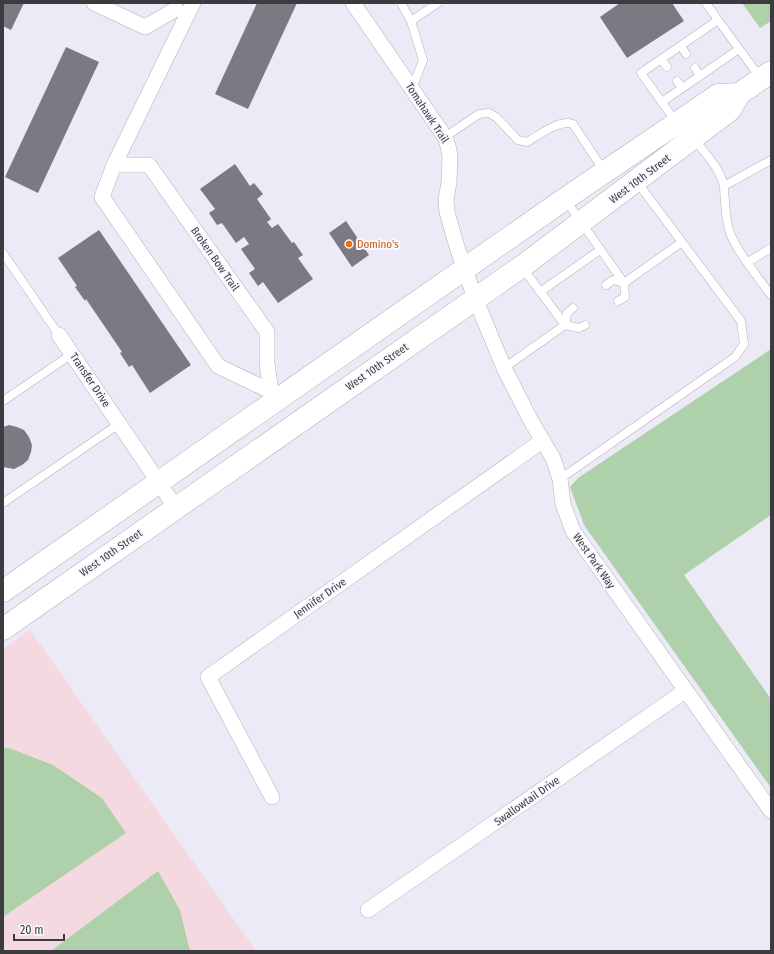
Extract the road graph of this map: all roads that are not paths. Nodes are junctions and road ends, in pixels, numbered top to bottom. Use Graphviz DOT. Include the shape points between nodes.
graph roads {
  1 [pos="94,3"];
  2 [pos="352,3"];
  3 [pos="402,3"];
  4 [pos="438,3"];
  5 [pos="706,3"];
  6 [pos="183,8"];
  7 [pos="718,20"];
  8 [pos="411,21"];
  9 [pos="681,46"];
  10 [pos="739,49"];
  11 [pos="686,54"];
  12 [pos="661,59"];
  13 [pos="667,67"];
  14 [pos="695,68"];
  15 [pos="766,75"];
  16 [pos="700,76"];
  17 [pos="677,81"];
  18 [pos="682,88"];
  19 [pos="412,89"];
  20 [pos="662,102"];
  21 [pos="685,131"];
  22 [pos="445,137"];
  23 [pos="771,160"];
  24 [pos="114,165"];
  25 [pos="604,172"];
  26 [pos="637,181"];
  27 [pos="724,186"];
  28 [pos="565,198"];
  29 [pos="581,222"];
  30 [pos="682,242"];
  31 [pos="771,248"];
  32 [pos="600,250"];
  33 [pos="3,253"];
  34 [pos="748,262"];
  35 [pos="521,266"];
  36 [pos="470,283"];
  37 [pos="624,283"];
  38 [pos="606,285"];
  39 [pos="540,292"];
  40 [pos="771,295"];
  41 [pos="618,301"];
  42 [pos="573,308"];
  43 [pos="565,325"];
  44 [pos="585,325"];
  45 [pos="59,335"];
  46 [pos="72,354"];
  47 [pos="504,368"];
  48 [pos="274,396"];
  49 [pos="3,401"];
  50 [pos="119,424"];
  51 [pos="542,441"];
  52 [pos="560,479"];
  53 [pos="158,482"];
  54 [pos="3,503"];
  55 [pos="176,508"];
  56 [pos="3,591"];
  57 [pos="3,629"];
  58 [pos="685,691"];
  59 [pos="272,797"];
  60 [pos="771,811"];
  61 [pos="368,910"];
  1 -- 6 [label="street" via="146,27"];
  2 -- 19 [label="street, Tomahawk Trail"];
  3 -- 8 [label="lane"];
  4 -- 8 [label="lane"];
  5 -- 7 [label="lane"];
  6 -- 24 [label="street"];
  7 -- 9 [label="lane"];
  7 -- 10 [label="lane"];
  8 -- 19 [label="lane" via="423,60"];
  9 -- 11 [label="lane"];
  9 -- 12 [label="lane"];
  10 -- 15 [label="lane"];
  10 -- 16 [label="lane"];
  12 -- 13 [label="lane"];
  12 -- 20 [label="lane" via="641,73"];
  14 -- 16 [label="lane"];
  15 -- 21 [label="main road, West 10th Street" via="739,94 718,95"];
  16 -- 18 [label="lane"];
  17 -- 18 [label="lane"];
  18 -- 20 [label="lane"];
  19 -- 22 [label="street, Tomahawk Trail"];
  20 -- 21 [label="lane"];
  21 -- 25 [label="main road, West 10th Street"];
  21 -- 26 [label="main road, West 10th Street"];
  21 -- 27 [label="lane" via="713,163"];
  22 -- 25 [label="lane" via="479,114 489,113 496,117 518,140 527,142 561,123 568,122 573,124"];
  22 -- 36 [label="street, Tomahawk Trail" via="450,156 447,212"];
  23 -- 27 [label="lane"];
  24 -- 48 [label="street" via="102,196 218,366 247,379"];
  24 -- 48 [label="street, Broken Bow Trail" via="149,165 267,332 267,363"];
  25 -- 28 [label="main road, West 10th Street"];
  26 -- 29 [label="main road, West 10th Street"];
  26 -- 30 [label="lane"];
  27 -- 34 [label="lane" via="726,219 731,234"];
  28 -- 29 [label="lane"];
  28 -- 36 [label="main road, West 10th Street"];
  29 -- 32 [label="lane"];
  29 -- 35 [label="main road, West 10th Street"];
  30 -- 37 [label="lane"];
  30 -- 52 [label="lane" via="741,321 744,344 735,356"];
  31 -- 34 [label="lane"];
  32 -- 37 [label="lane"];
  32 -- 39 [label="lane"];
  33 -- 45 [label="lane, Transfer Drive"];
  34 -- 40 [label="lane"];
  35 -- 36 [label="main road, West 10th Street"];
  35 -- 39 [label="lane"];
  36 -- 47 [label="street, West Park Way"];
  36 -- 48 [label="main road, West 10th Street"];
  36 -- 55 [label="main road, West 10th Street"];
  37 -- 38 [label="lane" via="613,280"];
  37 -- 41 [label="lane" via="625,297"];
  39 -- 43 [label="lane"];
  42 -- 43 [label="lane" via="567,313"];
  43 -- 44 [label="lane" via="579,328"];
  43 -- 47 [label="lane"];
  45 -- 46 [label="street, Transfer Drive"];
  46 -- 49 [label="lane"];
  46 -- 50 [label="street, Transfer Drive"];
  47 -- 51 [label="street, West Park Way"];
  48 -- 53 [label="main road, West 10th Street"];
  50 -- 53 [label="street, Transfer Drive"];
  50 -- 54 [label="lane"];
  51 -- 52 [label="street, West Park Way" via="553,458"];
  51 -- 59 [label="street, Jennifer Drive" via="208,677"];
  52 -- 58 [label="street, West Park Way" via="563,504 573,531"];
  53 -- 55 [label="street, Transfer Drive"];
  53 -- 56 [label="main road, West 10th Street"];
  55 -- 57 [label="main road, West 10th Street"];
  58 -- 60 [label="street, West Park Way"];
  58 -- 61 [label="street, Swallowtail Drive"];
}
